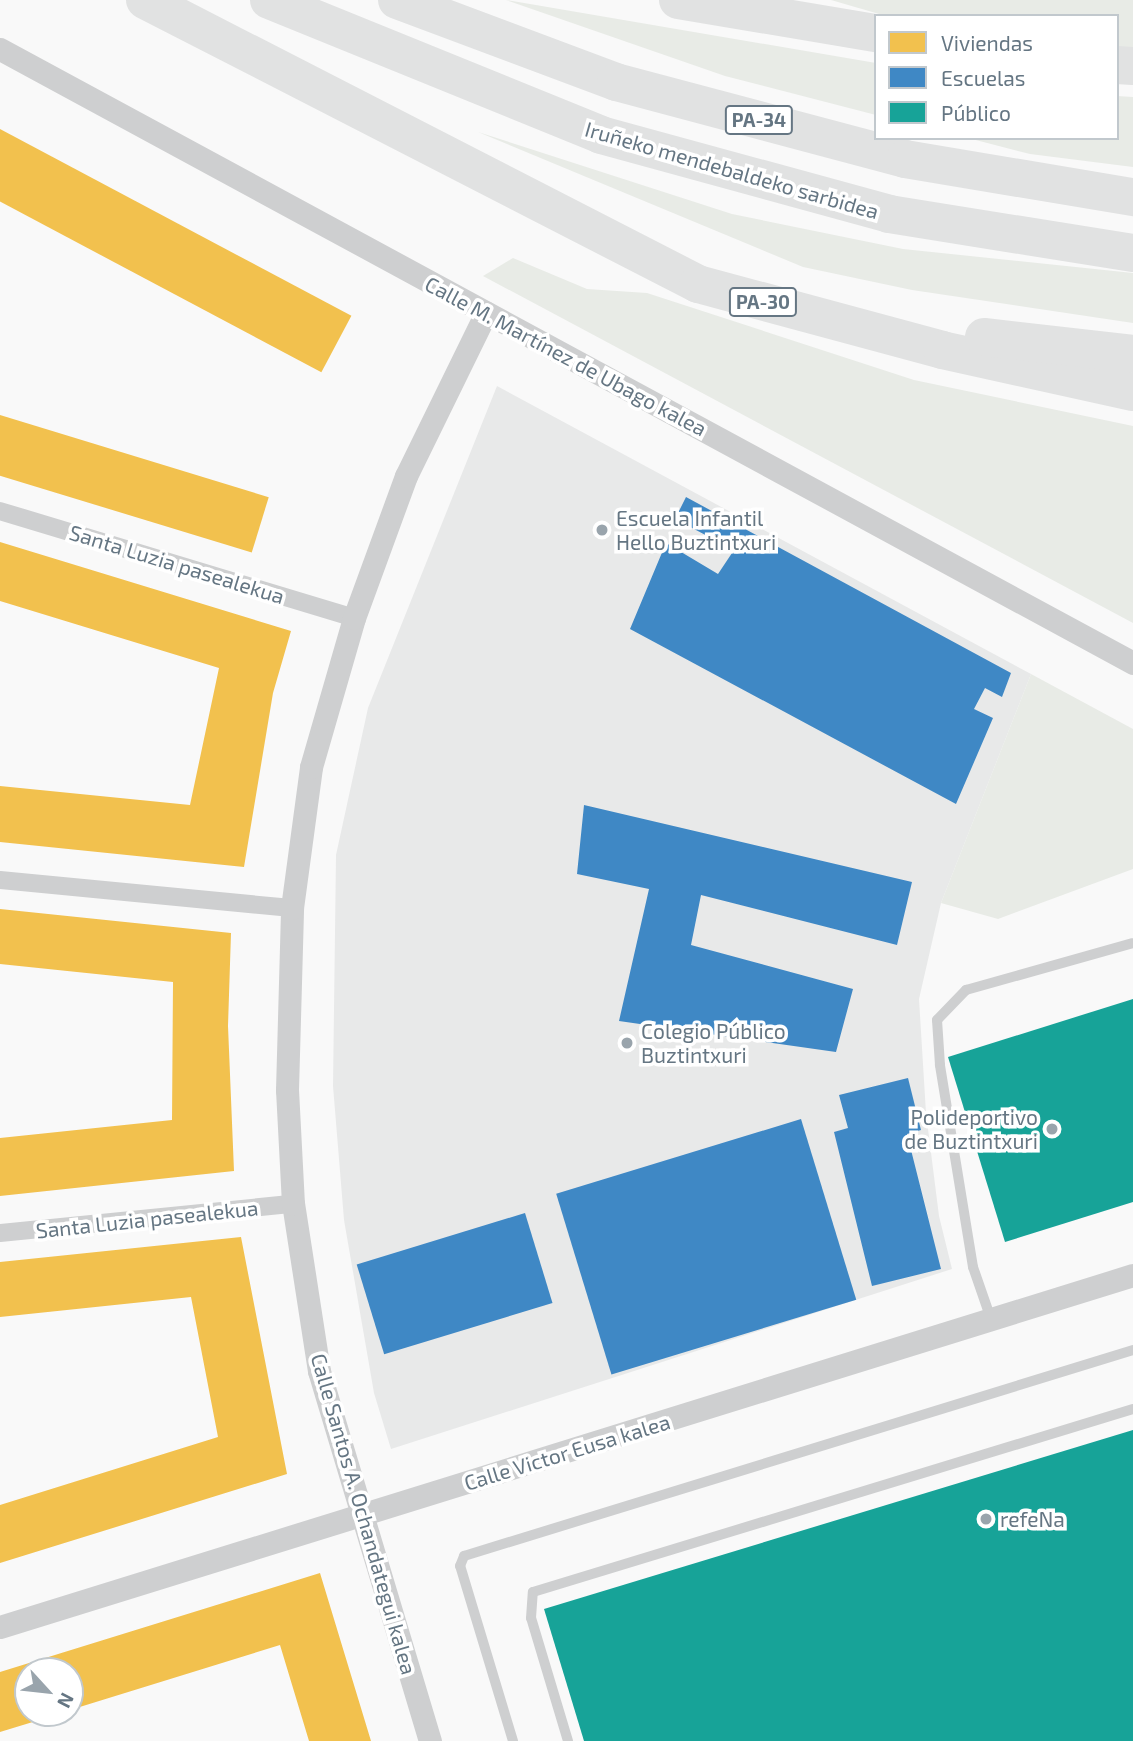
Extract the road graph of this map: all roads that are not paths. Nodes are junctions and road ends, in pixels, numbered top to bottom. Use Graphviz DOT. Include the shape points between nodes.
graph roads {
  1 [pos="145,0"];
  2 [pos="269,0"];
  3 [pos="397,0"];
  4 [pos="678,0"];
  5 [pos="874,33"];
  6 [pos="0,49"];
  7 [pos="419,141"];
  8 [pos="1133,197"];
  9 [pos="1133,253"];
  10 [pos="486,313"];
  11 [pos="1133,354"];
  12 [pos="1133,392"];
  13 [pos="0,511"];
  14 [pos="354,618"];
  15 [pos="1133,663"];
  16 [pos="0,880"];
  17 [pos="292,908"];
  18 [pos="1133,943"];
  19 [pos="293,1204"];
  20 [pos="0,1233"];
  21 [pos="1133,1275"];
  22 [pos="991,1320"];
  23 [pos="1133,1350"];
  24 [pos="1133,1409"];
  25 [pos="362,1515"];
  26 [pos="0,1627"];
  27 [pos="430,1741"];
  28 [pos="513,1741"];
  29 [pos="568,1741"];
  1 -- 7 [label="highway, PA-30"];
  2 -- 9 [label="highway, Iruñeko mendebaldeko sarbidea" via="601,135 889,214"];
  3 -- 8 [label="highway, PA-34" via="616,82 866,149"];
  4 -- 5 [label="highway"];
  6 -- 10 [label="street, Calle M. Martínez de Ubago kalea"];
  7 -- 11 [label="highway, PA-30" via="665,248 814,304 972,336"];
  7 -- 12 [label="highway, PA-30" via="698,284 942,350"];
  10 -- 14 [label="street, Calle Santos A. Ochandategui kalea" via="406,476"];
  10 -- 15 [label="street, Calle M. Martínez de Ubago kalea"];
  13 -- 14 [label="street, Santa Luzia pasealekua"];
  14 -- 17 [label="street, Calle Santos A. Ochandategui kalea" via="311,767"];
  16 -- 17 [label="street"];
  17 -- 19 [label="street, Calle Santos A. Ochandategui kalea" via="287,1090"];
  18 -- 22 [label="lane" via="965,990 937,1020 940,1065 973,1267"];
  19 -- 20 [label="street, Santa Luzia pasealekua"];
  19 -- 25 [label="street, Calle Santos A. Ochandategui kalea" via="319,1371"];
  21 -- 22 [label="street, Calle Victor Eusa kalea"];
  22 -- 25 [label="street, Calle Victor Eusa kalea"];
  23 -- 28 [label="lane" via="464,1556 460,1566"];
  24 -- 29 [label="lane" via="533,1592 531,1618"];
  25 -- 26 [label="street, Calle Victor Eusa kalea"];
  25 -- 27 [label="street, Calle Santos A. Ochandategui kalea"];
}
